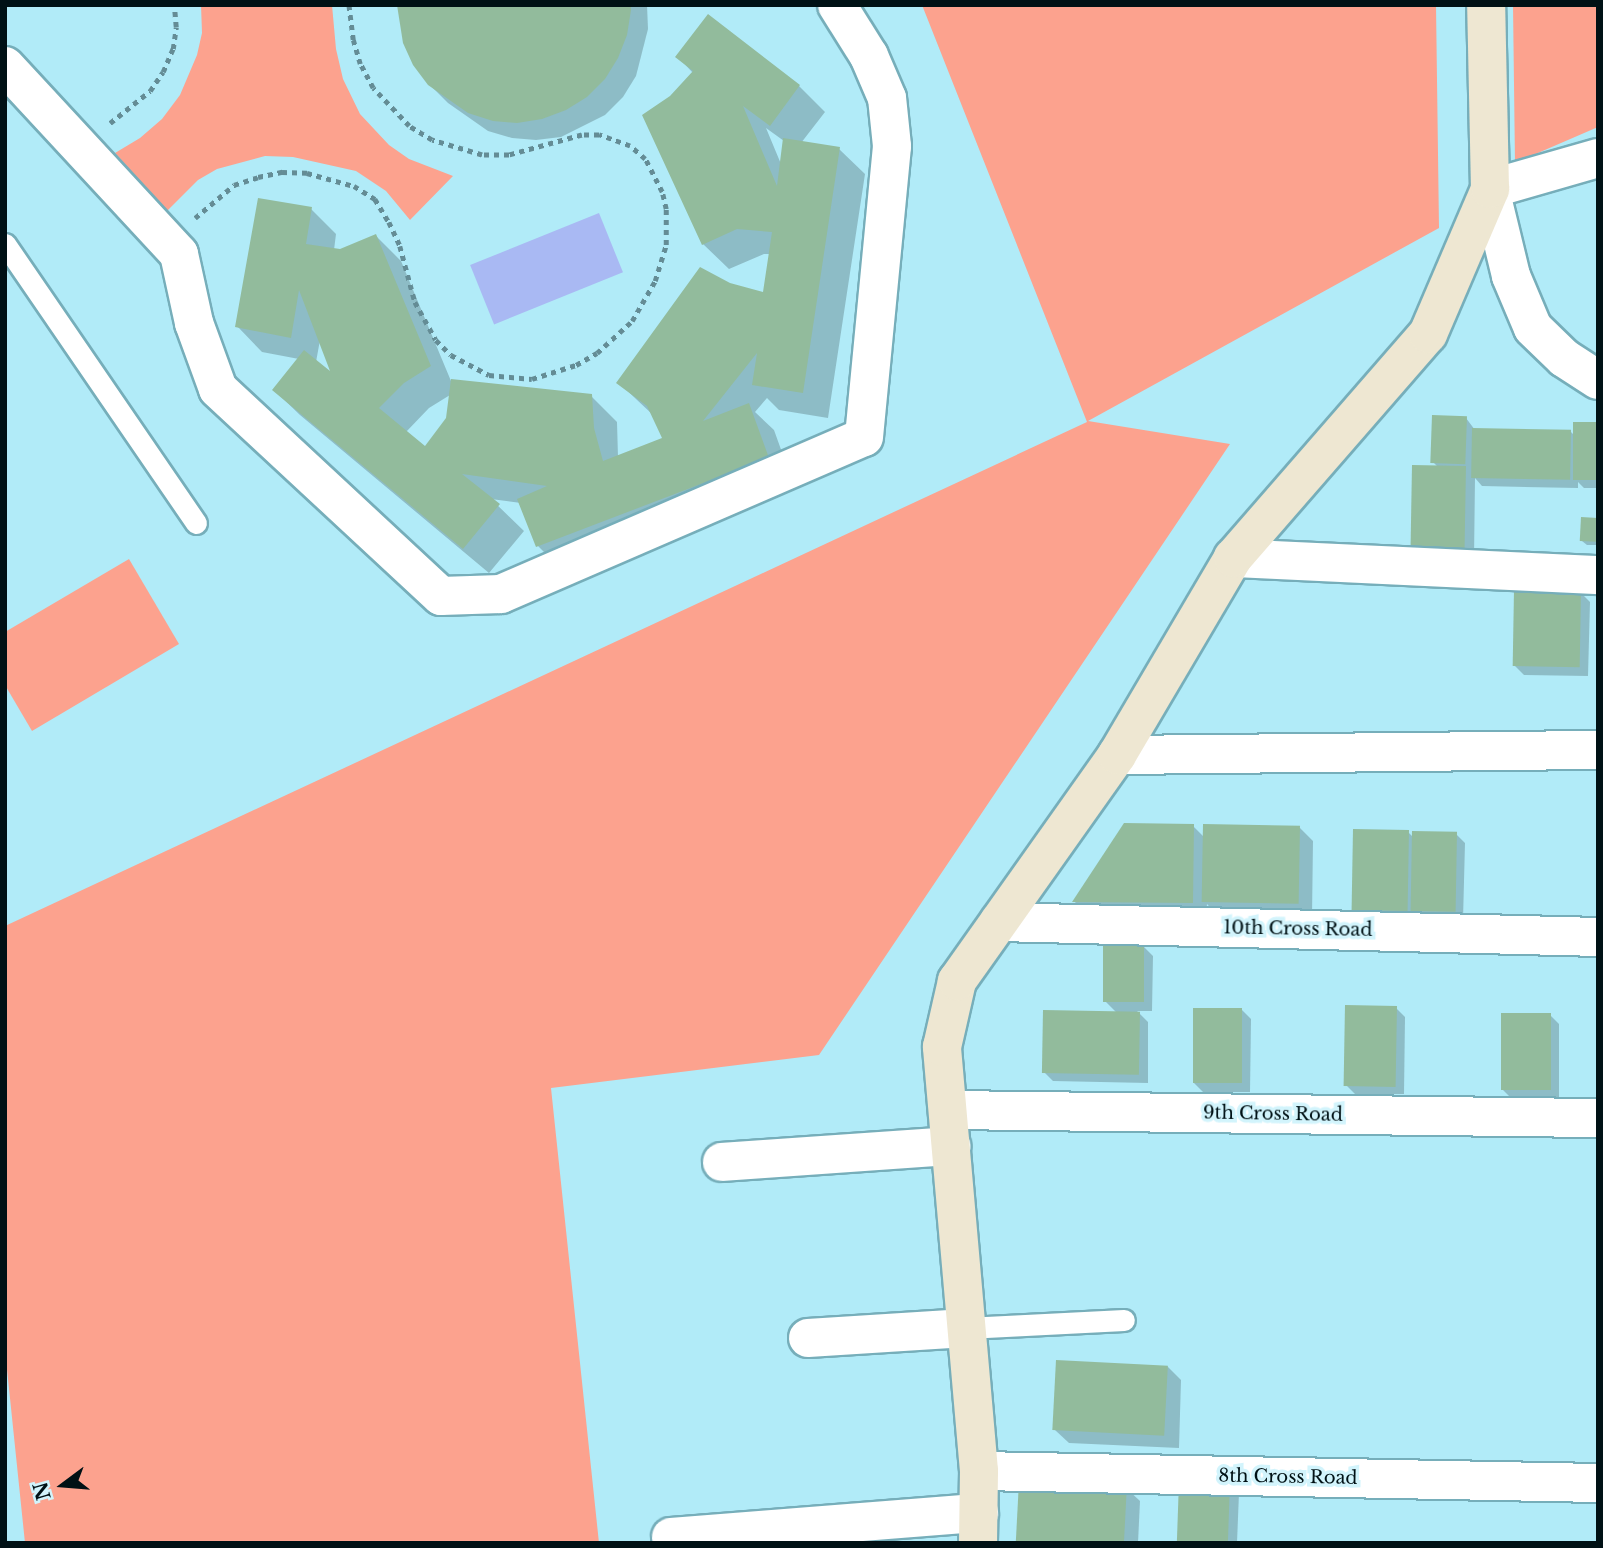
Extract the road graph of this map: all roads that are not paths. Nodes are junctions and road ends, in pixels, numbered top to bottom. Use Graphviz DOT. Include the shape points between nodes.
graph roads {
  1 [pos="837,5"];
  2 [pos="1486,5"];
  3 [pos="5,66"];
  4 [pos="1598,158"];
  5 [pos="1490,189"];
  6 [pos="5,244"];
  7 [pos="1598,380"];
  8 [pos="196,523"];
  9 [pos="1233,558"];
  10 [pos="1598,575"];
  11 [pos="1598,751"];
  12 [pos="1118,755"];
  13 [pos="999,922"];
  14 [pos="1598,937"];
  15 [pos="1598,1118"];
  16 [pos="949,1128"];
  17 [pos="722,1162"];
  18 [pos="1124,1320"];
  19 [pos="966,1328"];
  20 [pos="808,1338"];
  21 [pos="979,1471"];
  22 [pos="1598,1483"];
  23 [pos="979,1528"];
  24 [pos="671,1537"];
  1 -- 3 [label="street" via="869,56 887,98 892,146 864,437 501,594 441,596 218,389 194,323 180,254"];
  2 -- 5 [label="street"];
  4 -- 5 [label="street"];
  5 -- 7 [label="street" via="1511,276 1533,328 1564,358"];
  5 -- 9 [label="street" via="1428,334"];
  6 -- 8 [label="lane"];
  9 -- 10 [label="street"];
  9 -- 12 [label="street"];
  11 -- 12 [label="street"];
  12 -- 13 [label="street"];
  13 -- 14 [label="street, 10th Cross Road"];
  13 -- 16 [label="street" via="957,981 942,1047"];
  15 -- 16 [label="street, 9th Cross Road"];
  16 -- 17 [label="street, 9th Cross Road"];
  16 -- 19 [label="street"];
  18 -- 19 [label="lane"];
  19 -- 20 [label="street"];
  19 -- 21 [label="street"];
  21 -- 22 [label="street, 8th Cross Road"];
  21 -- 23 [label="street"];
  23 -- 24 [label="street"];
}
